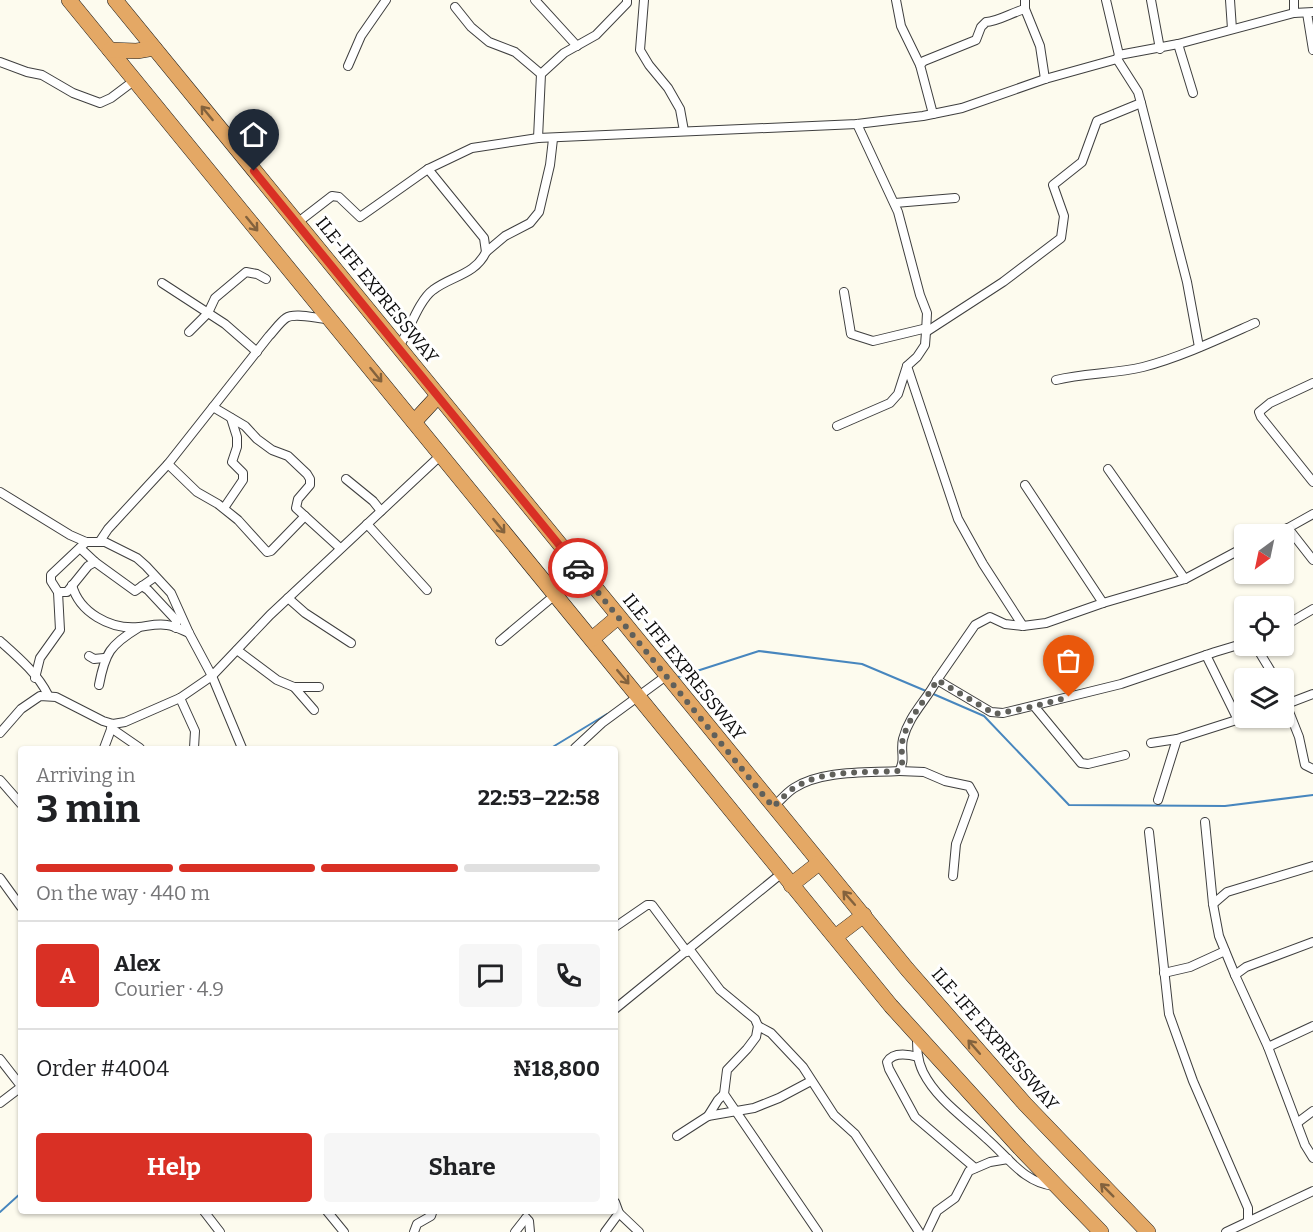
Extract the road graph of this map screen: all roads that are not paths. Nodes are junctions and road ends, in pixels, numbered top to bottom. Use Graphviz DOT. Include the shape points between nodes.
graph roads {
  1 [pos="69,0"];
  2 [pos="115,0"];
  3 [pos="386,0"];
  4 [pos="535,0"];
  5 [pos="627,0"];
  6 [pos="644,0"];
  7 [pos="896,0"];
  8 [pos="1106,0"];
  9 [pos="1151,0"];
  10 [pos="1230,0"];
  11 [pos="1294,0"];
  12 [pos="1025,4"];
  13 [pos="455,7"];
  14 [pos="1294,12"];
  15 [pos="1310,12"];
  16 [pos="1232,29"];
  17 [pos="1178,44"];
  18 [pos="577,46"];
  19 [pos="154,48"];
  20 [pos="1160,49"];
  21 [pos="110,50"];
  22 [pos="1313,50"];
  23 [pos="1118,57"];
  24 [pos="0,62"];
  25 [pos="920,65"];
  26 [pos="348,66"];
  27 [pos="541,74"];
  28 [pos="1045,79"];
  29 [pos="135,80"];
  30 [pos="1193,93"];
  31 [pos="1141,103"];
  32 [pos="933,114"];
  33 [pos="857,124"];
  34 [pos="684,131"];
  35 [pos="538,138"];
  36 [pos="552,139"];
  37 [pos="428,169"];
  38 [pos="955,198"];
  39 [pos="895,203"];
  40 [pos="297,223"];
  41 [pos="486,252"];
  42 [pos="266,279"];
  43 [pos="162,283"];
  44 [pos="844,292"];
  45 [pos="208,313"];
  46 [pos="330,319"];
  47 [pos="1255,323"];
  48 [pos="927,330"];
  49 [pos="189,332"];
  50 [pos="399,347"];
  51 [pos="1199,347"];
  52 [pos="257,352"];
  53 [pos="907,366"];
  54 [pos="1056,380"];
  55 [pos="1313,383"];
  56 [pos="438,396"];
  57 [pos="213,407"];
  58 [pos="231,418"];
  59 [pos="414,422"];
  60 [pos="837,426"];
  61 [pos="441,455"];
  62 [pos="168,464"];
  63 [pos="1108,469"];
  64 [pos="346,479"];
  65 [pos="1313,482"];
  66 [pos="1025,485"];
  67 [pos="2,496"];
  68 [pos="224,508"];
  69 [pos="381,511"];
  70 [pos="1313,514"];
  71 [pos="305,516"];
  72 [pos="367,524"];
  73 [pos="1294,525"];
  74 [pos="1294,536"];
  75 [pos="90,543"];
  76 [pos="340,548"];
  77 [pos="1234,553"];
  78 [pos="1313,560"];
  79 [pos="94,562"];
  80 [pos="155,577"];
  81 [pos="1185,579"];
  82 [pos="72,585"];
  83 [pos="142,586"];
  84 [pos="427,590"];
  85 [pos="58,592"];
  86 [pos="555,596"];
  87 [pos="288,598"];
  88 [pos="1103,603"];
  89 [pos="1313,609"];
  90 [pos="618,617"];
  91 [pos="1294,620"];
  92 [pos="1023,626"];
  93 [pos="138,627"];
  94 [pos="176,628"];
  95 [pos="189,633"];
  96 [pos="592,639"];
  97 [pos="0,641"];
  98 [pos="500,641"];
  99 [pos="351,643"];
  100 [pos="1234,647"];
  101 [pos="237,650"];
  102 [pos="1206,655"];
  103 [pos="89,656"];
  104 [pos="104,658"];
  105 [pos="212,676"];
  106 [pos="666,676"];
  107 [pos="35,678"];
  108 [pos="937,680"];
  109 [pos="99,685"];
  110 [pos="294,687"];
  111 [pos="319,687"];
  112 [pos="1313,694"];
  113 [pos="48,695"];
  114 [pos="640,697"];
  115 [pos="180,698"];
  116 [pos="1294,699"];
  117 [pos="1234,704"];
  118 [pos="1034,706"];
  119 [pos="314,710"];
  120 [pos="1234,721"];
  121 [pos="125,722"];
  122 [pos="1294,724"];
  123 [pos="112,726"];
  124 [pos="0,733"];
  125 [pos="127,738"];
  126 [pos="1177,739"];
  127 [pos="1151,743"];
  128 [pos="105,746"];
  129 [pos="137,746"];
  130 [pos="194,746"];
  131 [pos="241,746"];
  132 [pos="577,746"];
  133 [pos="1125,754"];
  134 [pos="1313,769"];
  135 [pos="899,771"];
  136 [pos="0,780"];
  137 [pos="1158,800"];
  138 [pos="18,801"];
  139 [pos="773,807"];
  140 [pos="1205,822"];
  141 [pos="1149,832"];
  142 [pos="819,863"];
  143 [pos="1313,866"];
  144 [pos="953,876"];
  145 [pos="0,878"];
  146 [pos="786,879"];
  147 [pos="18,903"];
  148 [pos="1213,904"];
  149 [pos="864,915"];
  150 [pos="618,925"];
  151 [pos="835,937"];
  152 [pos="1313,942"];
  153 [pos="688,951"];
  154 [pos="1225,951"];
  155 [pos="1164,973"];
  156 [pos="1235,975"];
  157 [pos="618,1004"];
  158 [pos="758,1026"];
  159 [pos="1313,1026"];
  160 [pos="917,1034"];
  161 [pos="1268,1047"];
  162 [pos="918,1057"];
  163 [pos="0,1059"];
  164 [pos="811,1081"];
  165 [pos="18,1082"];
  166 [pos="18,1088"];
  167 [pos="724,1094"];
  168 [pos="0,1103"];
  169 [pos="735,1111"];
  170 [pos="1313,1111"];
  171 [pos="708,1116"];
  172 [pos="1298,1123"];
  173 [pos="677,1136"];
  174 [pos="997,1149"];
  175 [pos="1313,1158"];
  176 [pos="1008,1159"];
  177 [pos="990,1162"];
  178 [pos="975,1168"];
  179 [pos="1054,1186"];
  180 [pos="1313,1191"];
  181 [pos="619,1213"];
  182 [pos="206,1214"];
  183 [pos="329,1214"];
  184 [pos="431,1214"];
  185 [pos="1248,1220"];
  186 [pos="1094,1230"];
  187 [pos="220,1232"];
  188 [pos="344,1232"];
  189 [pos="414,1232"];
  190 [pos="515,1232"];
  191 [pos="530,1232"];
  192 [pos="605,1232"];
  193 [pos="639,1232"];
  194 [pos="818,1232"];
  195 [pos="919,1232"];
  196 [pos="927,1232"];
  197 [pos="1148,1232"];
  198 [pos="1226,1232"];
  1 -- 21 [label="highway"];
  2 -- 19 [label="highway, ILE-IFE EXPRESSWAY"];
  3 -- 26 [label="street" via="361,36"];
  4 -- 18 [label="street"];
  5 -- 18 [label="street" via="596,35"];
  6 -- 34 [label="street" via="640,50 680,109"];
  7 -- 25 [label="street" via="901,26"];
  8 -- 23 [label="street"];
  9 -- 20 [label="street"];
  10 -- 16 [label="street"];
  11 -- 14 [label="street"];
  12 -- 25 [label="street" via="994,22 986,22 976,40"];
  12 -- 28 [label="street" via="1040,46"];
  13 -- 27 [label="street" via="489,42 515,52"];
  14 -- 15 [label="street"];
  14 -- 16 [label="street"];
  15 -- 22 [label="street"];
  16 -- 17 [label="street"];
  17 -- 20 [label="street"];
  17 -- 30 [label="street"];
  18 -- 27 [label="street"];
  19 -- 21 [label="highway"];
  40 -- 19 [label="highway, ILE-IFE EXPRESSWAY, one-way"];
  20 -- 23 [label="street"];
  21 -- 29 [label="highway"];
  23 -- 28 [label="street"];
  23 -- 31 [label="street"];
  24 -- 29 [label="street" via="42,75 100,103"];
  25 -- 32 [label="street"];
  27 -- 35 [label="street"];
  28 -- 32 [label="street"];
  29 -- 46 [label="highway, one-way"];
  31 -- 48 [label="street" via="1097,121 1082,162 1053,185 1064,216 1060,238 1004,282"];
  31 -- 51 [label="street" via="1187,282"];
  32 -- 33 [label="street"];
  33 -- 34 [label="street"];
  33 -- 39 [label="street"];
  34 -- 36 [label="street"];
  35 -- 36 [label="street"];
  35 -- 37 [label="street" via="472,148"];
  36 -- 41 [label="street" via="539,212 531,223 505,236"];
  37 -- 40 [label="street" via="360,216 339,197 332,196"];
  37 -- 41 [label="street" via="484,238"];
  38 -- 39 [label="street"];
  39 -- 48 [label="street" via="927,313"];
  40 -- 50 [label="highway, ILE-IFE EXPRESSWAY"];
  41 -- 50 [label="street" via="477,266 433,290 423,300"];
  42 -- 45 [label="street" via="246,272 215,298"];
  43 -- 45 [label="street"];
  44 -- 48 [label="street" via="851,334 873,341"];
  45 -- 49 [label="street"];
  45 -- 52 [label="street"];
  46 -- 52 [label="street" via="287,317"];
  46 -- 59 [label="highway, one-way"];
  47 -- 51 [label="street"];
  48 -- 53 [label="street" via="925,345"];
  50 -- 56 [label="highway, ILE-IFE EXPRESSWAY"];
  51 -- 54 [label="street" via="1143,367"];
  52 -- 57 [label="street"];
  53 -- 60 [label="street" via="898,393 890,403"];
  53 -- 92 [label="street" via="958,519"];
  55 -- 65 [label="street" via="1259,412"];
  56 -- 59 [label="highway"];
  56 -- 90 [label="highway, ILE-IFE EXPRESSWAY"];
  57 -- 58 [label="street"];
  57 -- 62 [label="street"];
  58 -- 68 [label="street" via="237,437 232,462 243,473 243,480"];
  58 -- 71 [label="street" via="272,450 288,456 307,474 310,485 297,499 296,508"];
  59 -- 61 [label="highway"];
  61 -- 69 [label="street"];
  61 -- 86 [label="highway, one-way"];
  62 -- 68 [label="street" via="197,492"];
  62 -- 75 [label="street"];
  63 -- 81 [label="street"];
  64 -- 69 [label="street"];
  66 -- 88 [label="street"];
  67 -- 75 [label="street"];
  68 -- 71 [label="street" via="267,552"];
  69 -- 72 [label="street"];
  70 -- 73 [label="street"];
  71 -- 76 [label="street"];
  72 -- 76 [label="street"];
  72 -- 84 [label="street"];
  74 -- 78 [label="street"];
  75 -- 79 [label="street"];
  75 -- 79 [label="street"];
  75 -- 80 [label="street" via="105,542 136,558"];
  75 -- 85 [label="street" via="51,575"];
  76 -- 87 [label="street"];
  77 -- 81 [label="street"];
  79 -- 82 [label="street"];
  79 -- 83 [label="street" via="135,591"];
  80 -- 83 [label="street"];
  80 -- 95 [label="street" via="171,593"];
  81 -- 88 [label="street"];
  82 -- 85 [label="street" via="67,592"];
  82 -- 93 [label="street" via="83,607 100,620"];
  83 -- 94 [label="street" via="176,620"];
  85 -- 107 [label="street" via="60,630 40,658"];
  86 -- 96 [label="highway"];
  86 -- 98 [label="street"];
  87 -- 99 [label="street"];
  87 -- 101 [label="street"];
  88 -- 92 [label="street" via="1046,623"];
  89 -- 91 [label="street"];
  90 -- 96 [label="highway"];
  90 -- 106 [label="highway, ILE-IFE EXPRESSWAY"];
  92 -- 108 [label="street" via="990,617 975,625"];
  93 -- 94 [label="street" via="165,624"];
  93 -- 104 [label="street"];
  94 -- 95 [label="street"];
  95 -- 105 [label="street"];
  96 -- 114 [label="highway, one-way"];
  97 -- 107 [label="street"];
  100 -- 102 [label="street"];
  101 -- 105 [label="street"];
  101 -- 110 [label="street" via="277,680"];
  102 -- 117 [label="street"];
  102 -- 118 [label="street" via="1121,684"];
  103 -- 104 [label="street"];
  104 -- 109 [label="street"];
  105 -- 115 [label="street"];
  105 -- 131 [label="street"];
  106 -- 114 [label="street"];
  106 -- 139 [label="highway, ILE-IFE EXPRESSWAY"];
  107 -- 113 [label="street"];
  108 -- 118 [label="street" via="995,714"];
  108 -- 135 [label="street" via="910,721 903,738 903,765"];
  110 -- 111 [label="street"];
  110 -- 119 [label="street"];
  112 -- 116 [label="street"];
  113 -- 123 [label="street"];
  113 -- 124 [label="street" via="21,709"];
  114 -- 132 [label="street"];
  114 -- 146 [label="highway"];
  115 -- 121 [label="street"];
  115 -- 130 [label="street" via="195,731"];
  118 -- 133 [label="street" via="1081,763"];
  120 -- 126 [label="street"];
  121 -- 123 [label="street"];
  121 -- 125 [label="street"];
  122 -- 134 [label="street" via="1305,765"];
  123 -- 125 [label="street"];
  123 -- 128 [label="street"];
  125 -- 129 [label="street"];
  126 -- 127 [label="street"];
  126 -- 137 [label="street"];
  135 -- 139 [label="street" via="814,779 794,788"];
  135 -- 144 [label="street" via="929,773 969,786 974,795 956,844"];
  136 -- 138 [label="street"];
  139 -- 142 [label="highway, ILE-IFE EXPRESSWAY"];
  140 -- 148 [label="street"];
  141 -- 155 [label="street"];
  142 -- 146 [label="highway"];
  149 -- 142 [label="highway, ILE-IFE EXPRESSWAY, one-way"];
  143 -- 148 [label="street" via="1227,892"];
  145 -- 147 [label="street"];
  146 -- 151 [label="highway"];
  146 -- 153 [label="street"];
  148 -- 154 [label="street"];
  149 -- 151 [label="highway"];
  197 -- 149 [label="highway, ILE-IFE EXPRESSWAY, one-way" via="1017,1096"];
  150 -- 153 [label="street" via="652,905"];
  151 -- 160 [label="highway"];
  152 -- 156 [label="street" via="1246,967"];
  153 -- 157 [label="street"];
  153 -- 158 [label="street" via="720,990 755,1019"];
  154 -- 155 [label="street" via="1190,967"];
  154 -- 156 [label="street"];
  155 -- 185 [label="street" via="1180,1049 1248,1208"];
  156 -- 161 [label="street"];
  158 -- 164 [label="street" via="771,1032"];
  158 -- 167 [label="street" via="756,1037 727,1070"];
  159 -- 161 [label="street"];
  160 -- 162 [label="street"];
  160 -- 179 [label="highway"];
  161 -- 172 [label="street"];
  162 -- 174 [label="street" via="938,1093"];
  162 -- 178 [label="street" via="895,1055 887,1062 915,1117"];
  163 -- 165 [label="street"];
  164 -- 169 [label="street" via="754,1108"];
  164 -- 195 [label="street" via="834,1115 855,1134"];
  166 -- 168 [label="street"];
  167 -- 169 [label="street"];
  167 -- 171 [label="street"];
  169 -- 171 [label="street"];
  169 -- 194 [label="street"];
  170 -- 172 [label="street"];
  171 -- 173 [label="street"];
  172 -- 175 [label="street"];
  174 -- 176 [label="street"];
  174 -- 177 [label="street"];
  176 -- 177 [label="street"];
  176 -- 179 [label="street" via="1034,1180"];
  177 -- 178 [label="street"];
  178 -- 196 [label="street" via="969,1171 955,1198 938,1211"];
  179 -- 186 [label="highway"];
  180 -- 185 [label="street"];
  181 -- 192 [label="street"];
  181 -- 193 [label="street"];
  182 -- 187 [label="street"];
  183 -- 188 [label="street"];
  184 -- 189 [label="street" via="417,1224"];
  185 -- 198 [label="street"];
  190 -- 191 [label="street" via="526,1218"];
}
